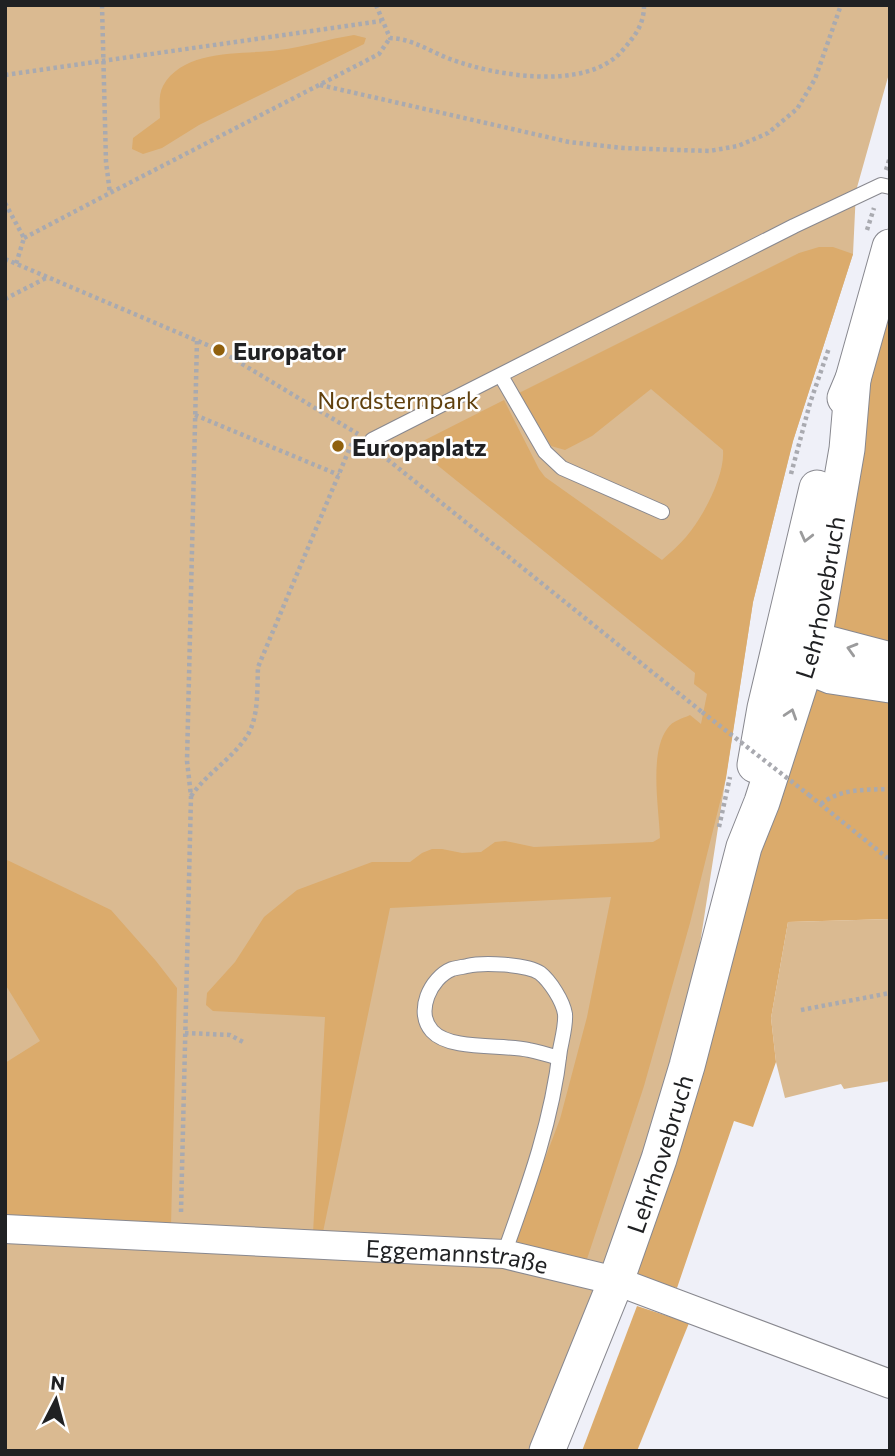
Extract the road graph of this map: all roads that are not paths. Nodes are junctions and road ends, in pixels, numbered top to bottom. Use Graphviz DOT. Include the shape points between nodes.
graph roads {
  1 [pos="885,186"];
  2 [pos="878,239"];
  3 [pos="501,376"];
  4 [pos="372,440"];
  5 [pos="662,512"];
  6 [pos="801,648"];
  7 [pos="890,660"];
  8 [pos="890,685"];
  9 [pos="559,1058"];
  10 [pos="5,1229"];
  11 [pos="503,1254"];
  12 [pos="616,1281"];
  13 [pos="890,1384"];
  14 [pos="547,1451"];
  1 -- 3 [label="lane" via="782,232"];
  2 -- 6 [label="street, Lehrhovebruch" via="853,379 847,449"];
  3 -- 4 [label="lane"];
  3 -- 5 [label="lane" via="545,452 562,468"];
  7 -- 6 [label="street, one-way"];
  6 -- 8 [label="street" via="831,676"];
  6 -- 12 [label="street, Lehrhovebruch" via="765,708 748,803 730,842 683,1079"];
  9 -- 9 [label="lane" via="565,1013 540,973 517,966 471,965 450,970 435,982 425,1000 424,1015 431,1030 444,1040"];
  9 -- 11 [label="lane" via="547,1128"];
  10 -- 11 [label="street, Eggemannstraße"];
  11 -- 12 [label="street, Eggemannstraße"];
  12 -- 13 [label="street, Eggemannstraße"];
  12 -- 14 [label="street, Lehrhovebruch"];
}
